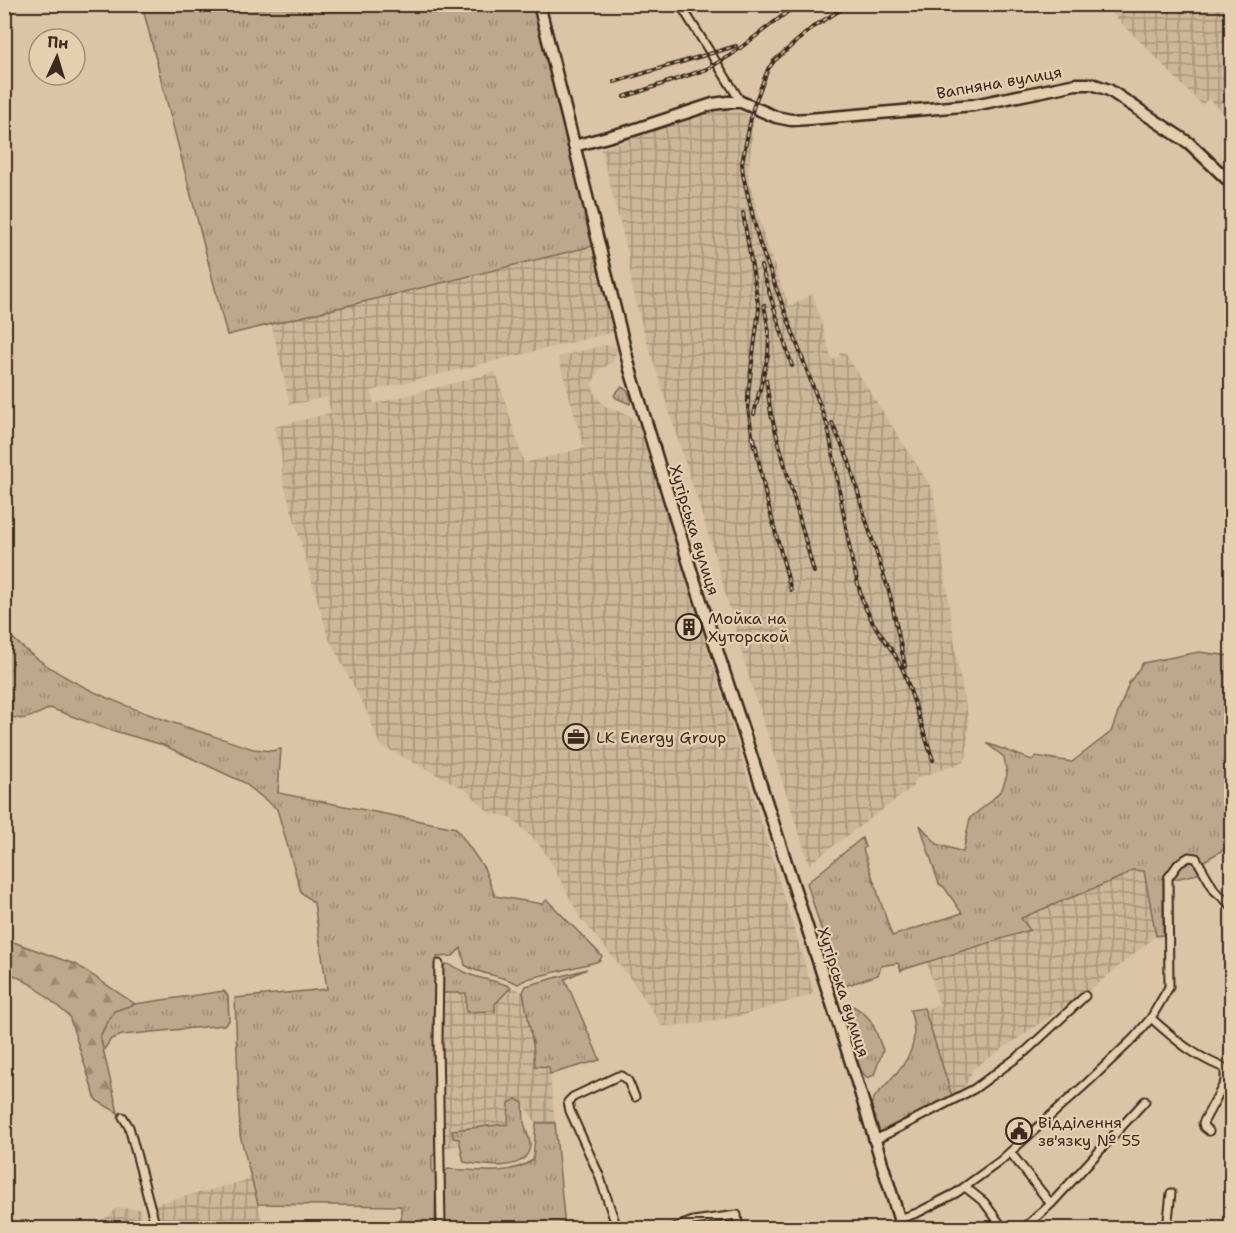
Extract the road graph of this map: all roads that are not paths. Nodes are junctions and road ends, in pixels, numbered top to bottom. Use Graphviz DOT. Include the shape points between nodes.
graph roads {
  1 [pos="539,4"];
  2 [pos="680,4"];
  3 [pos="741,102"];
  4 [pos="574,146"];
  5 [pos="1232,184"];
  6 [pos="1232,906"];
  7 [pos="440,964"];
  8 [pos="1085,996"];
  9 [pos="1151,1018"];
  10 [pos="1228,1070"];
  11 [pos="634,1097"];
  12 [pos="1145,1101"];
  13 [pos="123,1117"];
  14 [pos="1209,1131"];
  15 [pos="875,1140"];
  16 [pos="1010,1152"];
  17 [pos="965,1187"];
  18 [pos="1171,1193"];
  19 [pos="1051,1204"];
  20 [pos="901,1224"];
  21 [pos="156,1228"];
  22 [pos="441,1228"];
  23 [pos="617,1228"];
  24 [pos="674,1228"];
  25 [pos="742,1228"];
  26 [pos="1003,1228"];
  27 [pos="1023,1228"];
  28 [pos="1167,1228"];
  1 -- 4 [label="main road, Хутірська вулиця"];
  2 -- 3 [label="street"];
  3 -- 4 [label="main road" via="713,104"];
  3 -- 5 [label="main road, Вапняна вулиця" via="791,120 974,105 1092,84 1109,90 1189,143"];
  4 -- 15 [label="main road, Хутірська вулиця" via="630,369"];
  6 -- 9 [label="street" via="1215,891 1194,856 1185,858 1168,878 1169,987"];
  7 -- 22 [label="street"];
  8 -- 15 [label="street" via="1026,1051 974,1089"];
  9 -- 10 [label="street" via="1202,1060"];
  9 -- 16 [label="street"];
  10 -- 14 [label="street" via="1203,1123"];
  11 -- 23 [label="street" via="628,1081 618,1076 568,1102"];
  12 -- 19 [label="street"];
  13 -- 21 [label="street"];
  15 -- 20 [label="main road, Хутірська вулиця"];
  16 -- 17 [label="street"];
  16 -- 19 [label="street"];
  17 -- 20 [label="street"];
  17 -- 26 [label="street" via="984,1202"];
  18 -- 28 [label="street"];
  19 -- 27 [label="street"];
  24 -- 25 [label="street" via="693,1221 737,1215"];
}
